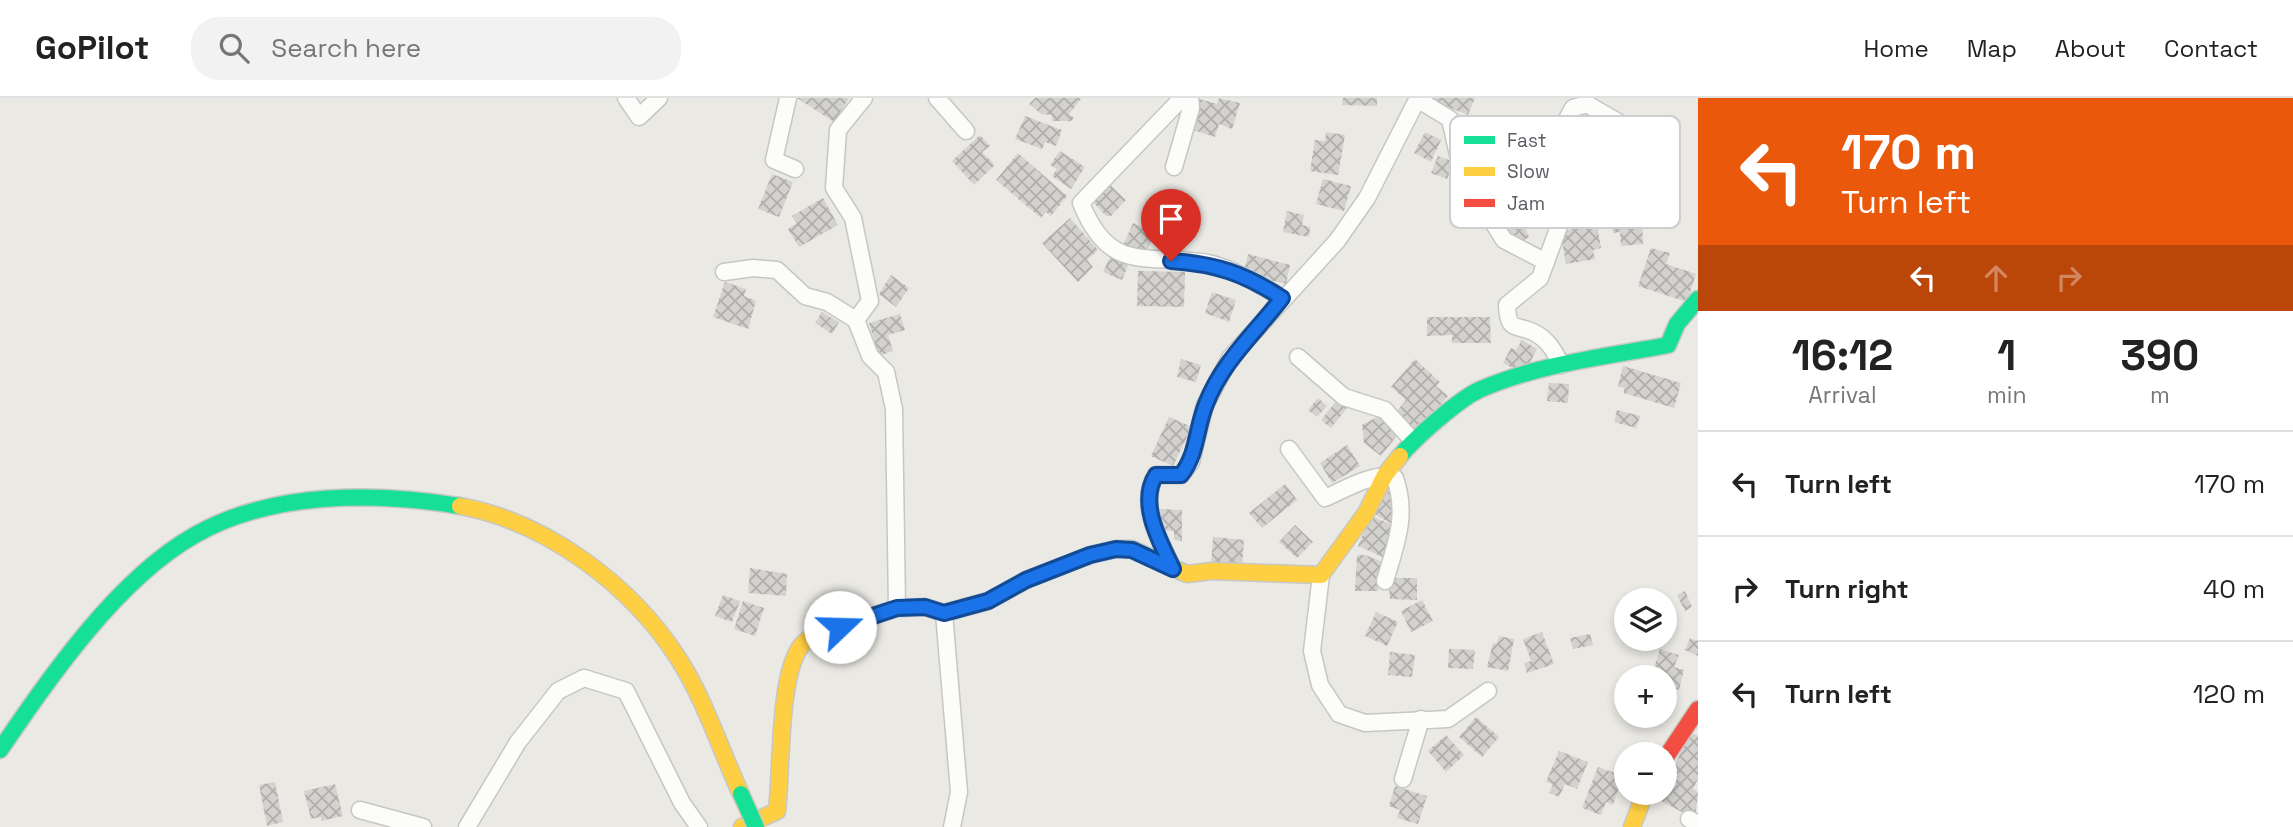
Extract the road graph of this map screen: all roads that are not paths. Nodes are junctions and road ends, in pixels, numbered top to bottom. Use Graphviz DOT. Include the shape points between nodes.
graph roads {
  1 [pos="626,98"];
  2 [pos="659,98"];
  3 [pos="788,98"];
  4 [pos="864,98"];
  5 [pos="937,98"];
  6 [pos="1182,98"];
  7 [pos="1191,98"];
  8 [pos="1418,99"];
  9 [pos="1567,116"];
  10 [pos="1608,116"];
  11 [pos="1450,119"];
  12 [pos="966,131"];
  13 [pos="1174,167"];
  14 [pos="795,169"];
  15 [pos="1496,228"];
  16 [pos="1558,228"];
  17 [pos="1546,262"];
  18 [pos="724,272"];
  19 [pos="1282,298"];
  20 [pos="1698,299"];
  21 [pos="856,320"];
  22 [pos="1298,357"];
  23 [pos="1562,365"];
  24 [pos="1413,441"];
  25 [pos="1289,449"];
  26 [pos="1385,475"];
  27 [pos="1173,569"];
  28 [pos="1321,575"];
  29 [pos="1385,581"];
  30 [pos="897,608"];
  31 [pos="944,613"];
  32 [pos="1488,691"];
  33 [pos="1698,709"];
  34 [pos="1421,719"];
  35 [pos="1676,742"];
  36 [pos="0,750"];
  37 [pos="1403,779"];
  38 [pos="1640,805"];
  39 [pos="360,810"];
  40 [pos="470,825"];
  41 [pos="423,827"];
  42 [pos="453,827"];
  43 [pos="699,827"];
  44 [pos="742,827"];
  45 [pos="756,827"];
  46 [pos="952,827"];
  47 [pos="1632,827"];
  1 -- 2 [label="street" via="639,117"];
  3 -- 14 [label="street" via="774,160"];
  4 -- 21 [label="street" via="838,130 834,188 853,218 870,301"];
  5 -- 12 [label="street"];
  6 -- 19 [label="street" via="1081,203 1090,226 1097,237 1131,257 1209,263"];
  7 -- 13 [label="street"];
  8 -- 11 [label="street"];
  8 -- 19 [label="street" via="1367,198 1337,241"];
  9 -- 10 [label="street" via="1573,108 1587,104"];
  15 -- 17 [label="street" via="1504,240"];
  16 -- 17 [label="street"];
  17 -- 23 [label="street" via="1540,278 1507,305 1508,320 1516,329 1533,332 1553,347"];
  18 -- 21 [label="street" via="777,270 805,296 827,302"];
  19 -- 27 [label="street" via="1230,358 1205,405 1191,462 1181,475 1156,475 1151,482 1148,503 1152,519"];
  20 -- 23 [label="street" via="1677,324 1668,345"];
  21 -- 30 [label="street" via="870,356 886,372 894,409"];
  22 -- 24 [label="street" via="1344,397 1385,410"];
  23 -- 24 [label="street" via="1477,391"];
  24 -- 26 [label="street"];
  25 -- 26 [label="street" via="1325,498"];
  26 -- 28 [label="street" via="1366,513"];
  26 -- 29 [label="street" via="1395,478 1402,501"];
  27 -- 28 [label="street" via="1187,574"];
  27 -- 31 [label="street" via="1132,550 1116,549 1026,580 988,601"];
  28 -- 34 [label="street" via="1312,651 1320,685 1339,714 1364,723"];
  30 -- 31 [label="street" via="925,607"];
  30 -- 44 [label="street" via="816,635 801,646 784,704 777,811"];
  31 -- 46 [label="street" via="959,792"];
  32 -- 34 [label="street" via="1448,719"];
  33 -- 35 [label="street"];
  34 -- 37 [label="street"];
  36 -- 45 [label="street, bridge" via="91,626 134,582 197,533 267,509 312,500 389,496 448,501 511,518 571,550 628,597 679,660"];
  38 -- 47 [label="street"];
  39 -- 41 [label="street"];
  40 -- 42 [label="street"];
  40 -- 43 [label="street" via="518,742 558,691 584,678 626,691 682,803"];
}
